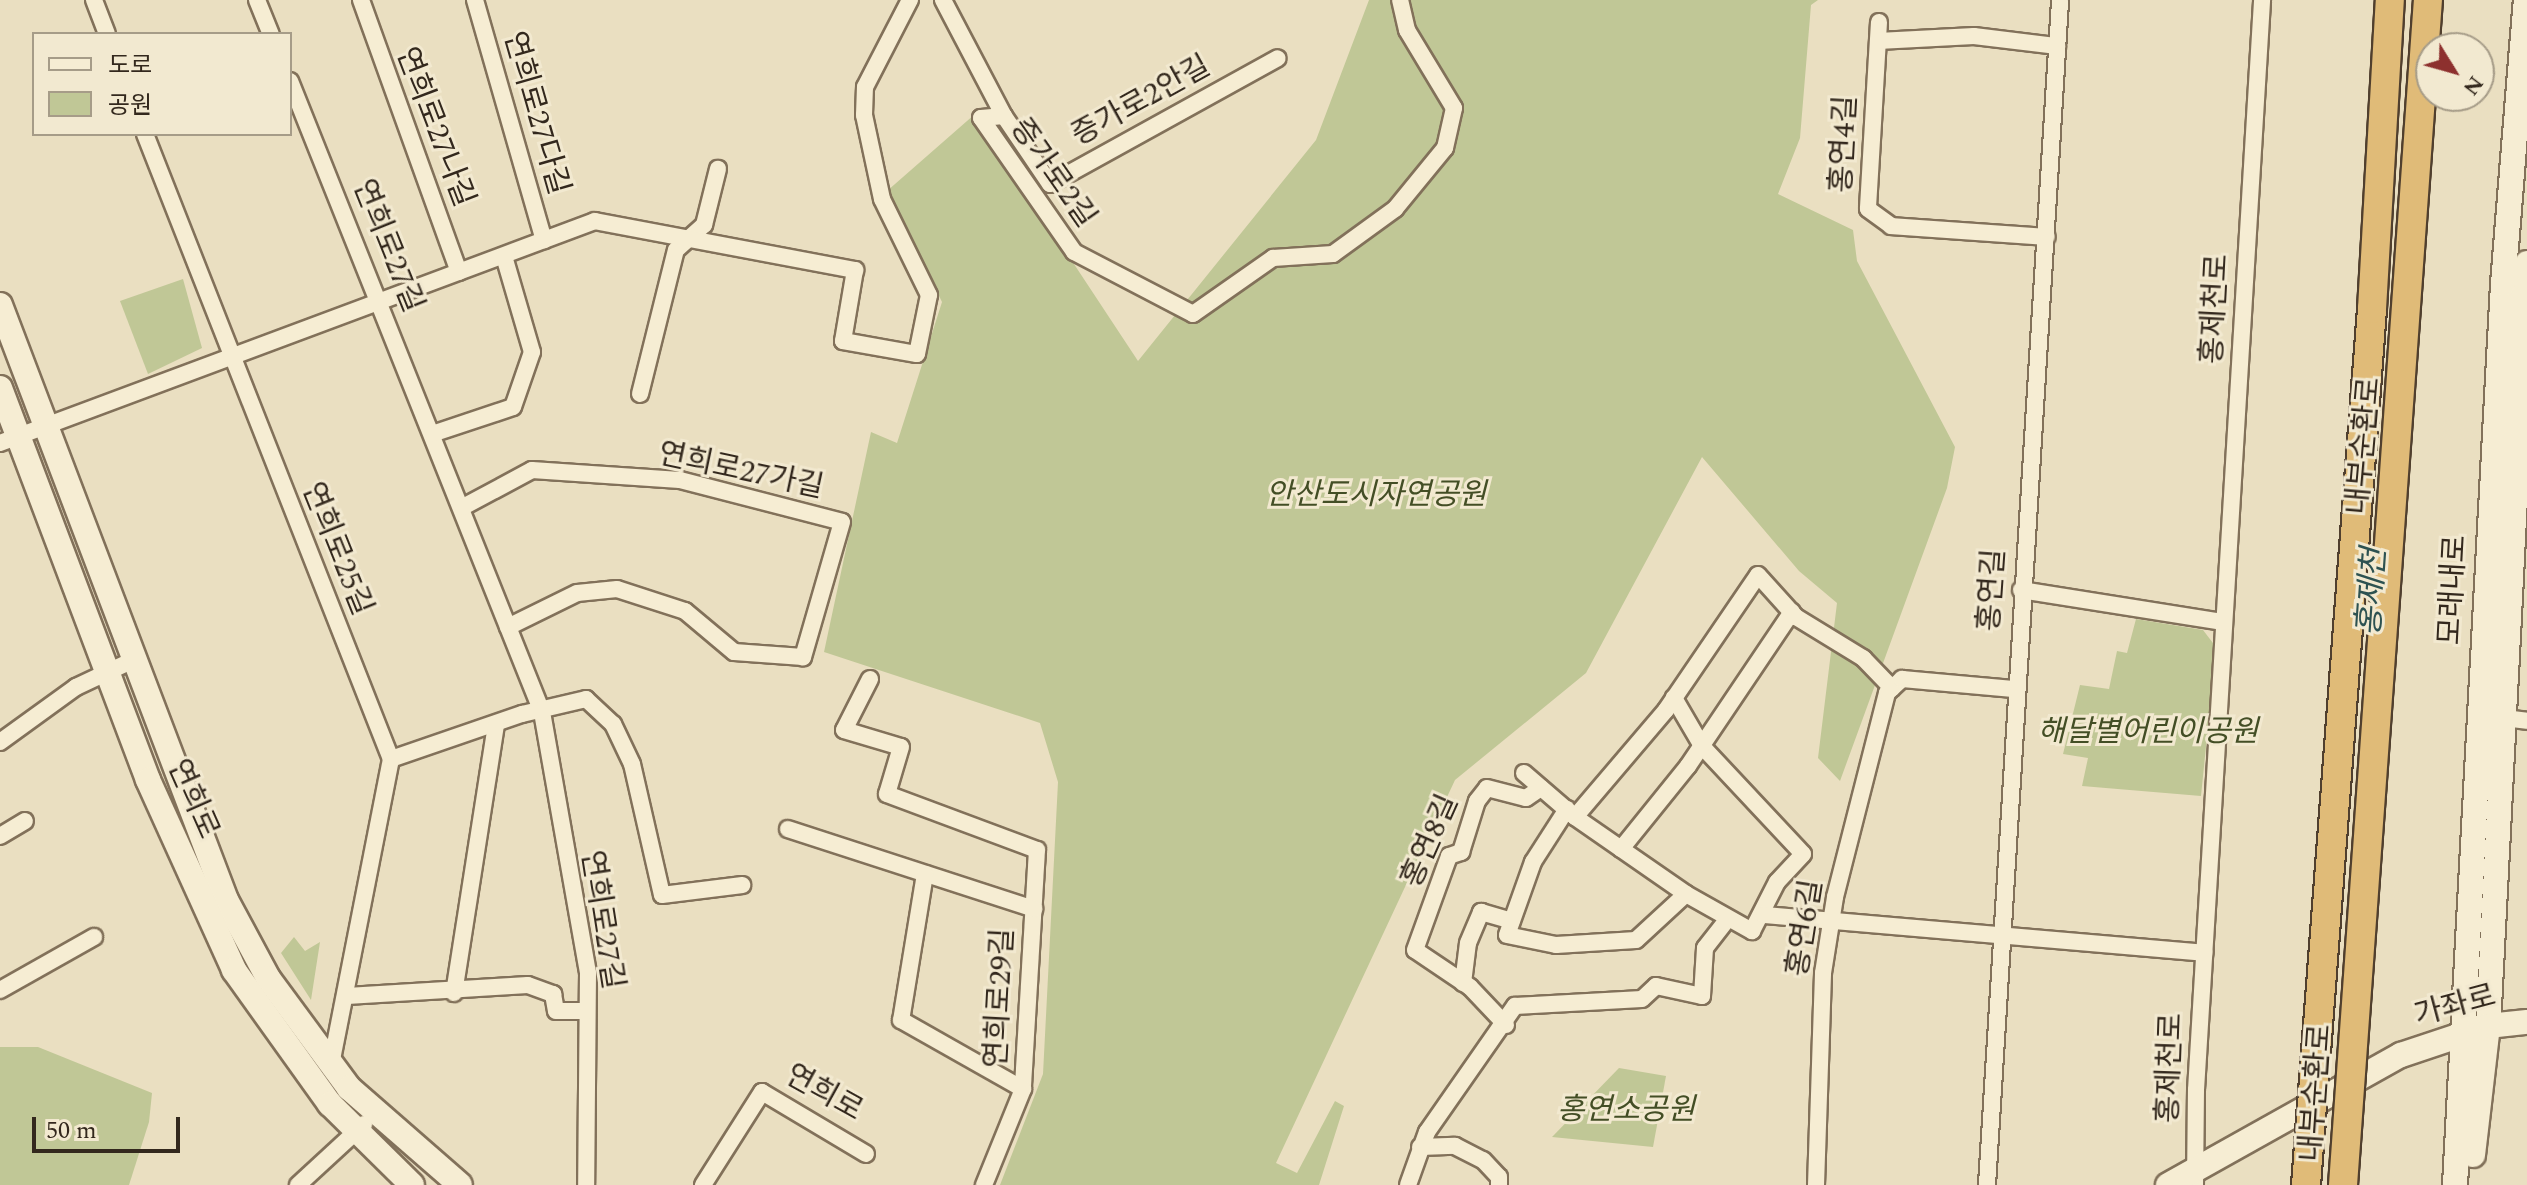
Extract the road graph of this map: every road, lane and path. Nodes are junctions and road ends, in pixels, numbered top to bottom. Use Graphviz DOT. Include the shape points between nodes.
graph roads {
  1 [pos="94,0"];
  2 [pos="257,0"];
  3 [pos="361,0"];
  4 [pos="475,0"];
  5 [pos="910,0"];
  6 [pos="943,0"];
  7 [pos="1400,0"];
  8 [pos="2060,0"];
  9 [pos="2262,0"];
  10 [pos="2390,0"];
  11 [pos="2428,0"];
  12 [pos="2526,0"];
  13 [pos="1879,22"];
  14 [pos="106,32"];
  15 [pos="270,32"];
  16 [pos="1878,41"];
  17 [pos="2057,46"];
  18 [pos="1278,58"];
  19 [pos="292,86"];
  20 [pos="1004,116"];
  21 [pos="146,136"];
  22 [pos="718,169"];
  23 [pos="686,237"];
  24 [pos="2047,237"];
  25 [pos="544,240"];
  26 [pos="504,256"];
  27 [pos="2527,263"];
  28 [pos="459,272"];
  29 [pos="379,303"];
  30 [pos="0,305"];
  31 [pos="231,359"];
  32 [pos="0,388"];
  33 [pos="640,394"];
  34 [pos="50,427"];
  35 [pos="432,434"];
  36 [pos="2523,438"];
  37 [pos="9,440"];
  38 [pos="463,507"];
  39 [pos="2520,544"];
  40 [pos="2021,590"];
  41 [pos="1792,612"];
  42 [pos="2223,622"];
  43 [pos="508,627"];
  44 [pos="2517,630"];
  45 [pos="131,661"];
  46 [pos="107,669"];
  47 [pos="870,679"];
  48 [pos="1892,688"];
  49 [pos="2014,689"];
  50 [pos="1674,698"];
  51 [pos="542,712"];
  52 [pos="2516,720"];
  53 [pos="496,724"];
  54 [pos="0,742"];
  55 [pos="1702,746"];
  56 [pos="391,759"];
  57 [pos="1524,773"];
  58 [pos="1541,788"];
  59 [pos="1571,813"];
  60 [pos="25,821"];
  61 [pos="788,829"];
  62 [pos="0,836"];
  63 [pos="1621,849"];
  64 [pos="925,874"];
  65 [pos="742,885"];
  66 [pos="1686,894"];
  67 [pos="1034,909"];
  68 [pos="1764,915"];
  69 [pos="1727,920"];
  70 [pos="1512,921"];
  71 [pos="1831,922"];
  72 [pos="94,937"];
  73 [pos="2001,937"];
  74 [pos="2204,953"];
  75 [pos="1463,983"];
  76 [pos="0,990"];
  77 [pos="454,993"];
  78 [pos="347,996"];
  79 [pos="587,1011"];
  80 [pos="2527,1022"];
  81 [pos="1506,1025"];
  82 [pos="2488,1026"];
  83 [pos="2460,1034"];
  84 [pos="331,1065"];
  85 [pos="1023,1089"];
  86 [pos="375,1115"];
  87 [pos="356,1131"];
  88 [pos="1420,1147"];
  89 [pos="866,1154"];
  90 [pos="2191,1180"];
  91 [pos="298,1185"];
  92 [pos="412,1185"];
  93 [pos="460,1185"];
  94 [pos="586,1185"];
  95 [pos="703,1185"];
  96 [pos="984,1185"];
  97 [pos="1408,1185"];
  98 [pos="1499,1185"];
  99 [pos="1816,1185"];
  100 [pos="1987,1185"];
  101 [pos="2168,1185"];
  102 [pos="2306,1185"];
  103 [pos="2343,1185"];
  104 [pos="2455,1185"];
  105 [pos="2472,1185"];
  1 -- 14 [label="street"];
  2 -- 15 [label="street"];
  3 -- 28 [label="street, 연희로27나길"];
  4 -- 25 [label="street, 연희로27다길"];
  5 -- 23 [label="street" via="865,87 864,115 882,199 929,295 917,354 843,341 855,270"];
  6 -- 20 [label="street, 증가로2안길"];
  7 -- 20 [label="street, 증가로2길" via="1407,30 1454,108 1445,148 1395,209 1333,254 1273,258 1193,314 1074,252 981,118"];
  8 -- 17 [label="street, 홍연길"];
  9 -- 42 [label="street, 홍제천로"];
  10 -- 102 [label="highway, 내부순환로, bridge"];
  11 -- 103 [label="highway, 내부순환로, bridge"];
  12 -- 83 [label="main road, 모래내로" via="2503,284"];
  13 -- 16 [label="street, 홍연4길"];
  16 -- 17 [label="street" via="1974,36"];
  16 -- 24 [label="street, 홍연4길" via="1868,209 1891,226"];
  17 -- 24 [label="street, 홍연길"];
  18 -- 20 [label="street, 증가로2안길" via="1050,184"];
  19 -- 29 [label="street, 연희로27길"];
  21 -- 31 [label="street, 연희로25길"];
  22 -- 23 [label="street" via="704,225"];
  23 -- 25 [label="street" via="595,221"];
  23 -- 33 [label="street" via="676,250"];
  24 -- 40 [label="street, 홍연길"];
  25 -- 26 [label="street"];
  26 -- 28 [label="street"];
  26 -- 35 [label="street" via="532,352 513,407"];
  27 -- 36 [label="main road, 모래내로"];
  28 -- 29 [label="street"];
  29 -- 31 [label="street"];
  29 -- 35 [label="street, 연희로27길"];
  30 -- 34 [label="main road, 연희로"];
  31 -- 34 [label="street"];
  31 -- 56 [label="street, 연희로25길"];
  32 -- 37 [label="main road, 연희로"];
  34 -- 37 [label="street"];
  34 -- 45 [label="main road, 연희로"];
  35 -- 38 [label="street, 연희로27길"];
  36 -- 39 [label="main road, 모래내로"];
  37 -- 46 [label="main road, 연희로"];
  38 -- 43 [label="street, 연희로27길"];
  38 -- 43 [label="street, 연희로27가길" via="532,470 680,480 842,522 803,657 734,652 685,611 617,589 577,593"];
  39 -- 44 [label="main road, 모래내로"];
  40 -- 42 [label="street"];
  40 -- 49 [label="street, 홍연길"];
  41 -- 48 [label="street" via="1863,658"];
  41 -- 50 [label="street" via="1758,575"];
  41 -- 55 [label="street"];
  42 -- 74 [label="street, 홍제천로"];
  43 -- 51 [label="street, 연희로27길"];
  44 -- 52 [label="main road, 모래내로"];
  45 -- 46 [label="street"];
  45 -- 84 [label="main road, 연희로" via="226,900 268,978"];
  46 -- 54 [label="street"];
  46 -- 87 [label="main road, 연희로" via="148,780 234,970 291,1055"];
  47 -- 67 [label="street, 연희로29길" via="844,730 901,747 887,794 1037,850"];
  48 -- 49 [label="street" via="1902,679"];
  48 -- 71 [label="street, 홍연6길"];
  49 -- 73 [label="street, 홍연길"];
  50 -- 55 [label="street"];
  50 -- 59 [label="street"];
  51 -- 53 [label="street"];
  51 -- 65 [label="street, 연희로27길" via="586,699 613,724 632,764 662,895"];
  51 -- 79 [label="street, 연희로27길" via="588,973"];
  52 -- 82 [label="main road, 모래내로"];
  53 -- 56 [label="street"];
  53 -- 77 [label="street"];
  55 -- 63 [label="street"];
  55 -- 68 [label="street" via="1803,854 1777,882"];
  56 -- 78 [label="street"];
  57 -- 58 [label="street"];
  58 -- 59 [label="street"];
  58 -- 75 [label="street, 홍연8길" via="1526,798 1487,788 1477,801 1461,852 1449,856 1415,950"];
  59 -- 63 [label="street"];
  59 -- 70 [label="street" via="1533,862"];
  60 -- 62 [label="street"];
  61 -- 64 [label="street, 연희로29길"];
  63 -- 66 [label="street"];
  64 -- 67 [label="street, 연희로29길"];
  64 -- 85 [label="street, 연희로29길" via="901,1020"];
  66 -- 69 [label="street"];
  66 -- 70 [label="street" via="1636,940 1556,945 1507,935"];
  67 -- 85 [label="street, 연희로29길"];
  68 -- 69 [label="street" via="1752,931"];
  68 -- 71 [label="street"];
  69 -- 81 [label="street" via="1705,948 1702,996 1656,986 1642,999 1515,1006"];
  70 -- 75 [label="street" via="1481,912 1468,943"];
  71 -- 73 [label="street"];
  71 -- 99 [label="street, 홍연6길" via="1823,973"];
  72 -- 76 [label="street"];
  73 -- 74 [label="street"];
  73 -- 100 [label="street, 홍연길"];
  74 -- 90 [label="street, 홍제천로"];
  75 -- 81 [label="street"];
  77 -- 78 [label="street"];
  77 -- 79 [label="street" via="528,985 553,994 556,1011"];
  78 -- 84 [label="street"];
  79 -- 94 [label="street, 연희로27길"];
  80 -- 82 [label="main road, 가좌로"];
  81 -- 88 [label="street"];
  82 -- 83 [label="main road, 가좌로"];
  82 -- 105 [label="main road, 모래내로"];
  83 -- 90 [label="main road, 가좌로, bridge" via="2401,1055 2235,1146"];
  83 -- 104 [label="main road, 모래내로"];
  84 -- 86 [label="main road, 연희로"];
  85 -- 96 [label="street, 연희로29길"];
  86 -- 87 [label="street"];
  86 -- 93 [label="main road, 연희로"];
  87 -- 91 [label="street"];
  87 -- 92 [label="main road, 연희로"];
  88 -- 97 [label="street"];
  88 -- 98 [label="street" via="1455,1146 1483,1160 1499,1177"];
  89 -- 95 [label="street, 연희로" via="762,1092"];
  90 -- 101 [label="main road"];
}
